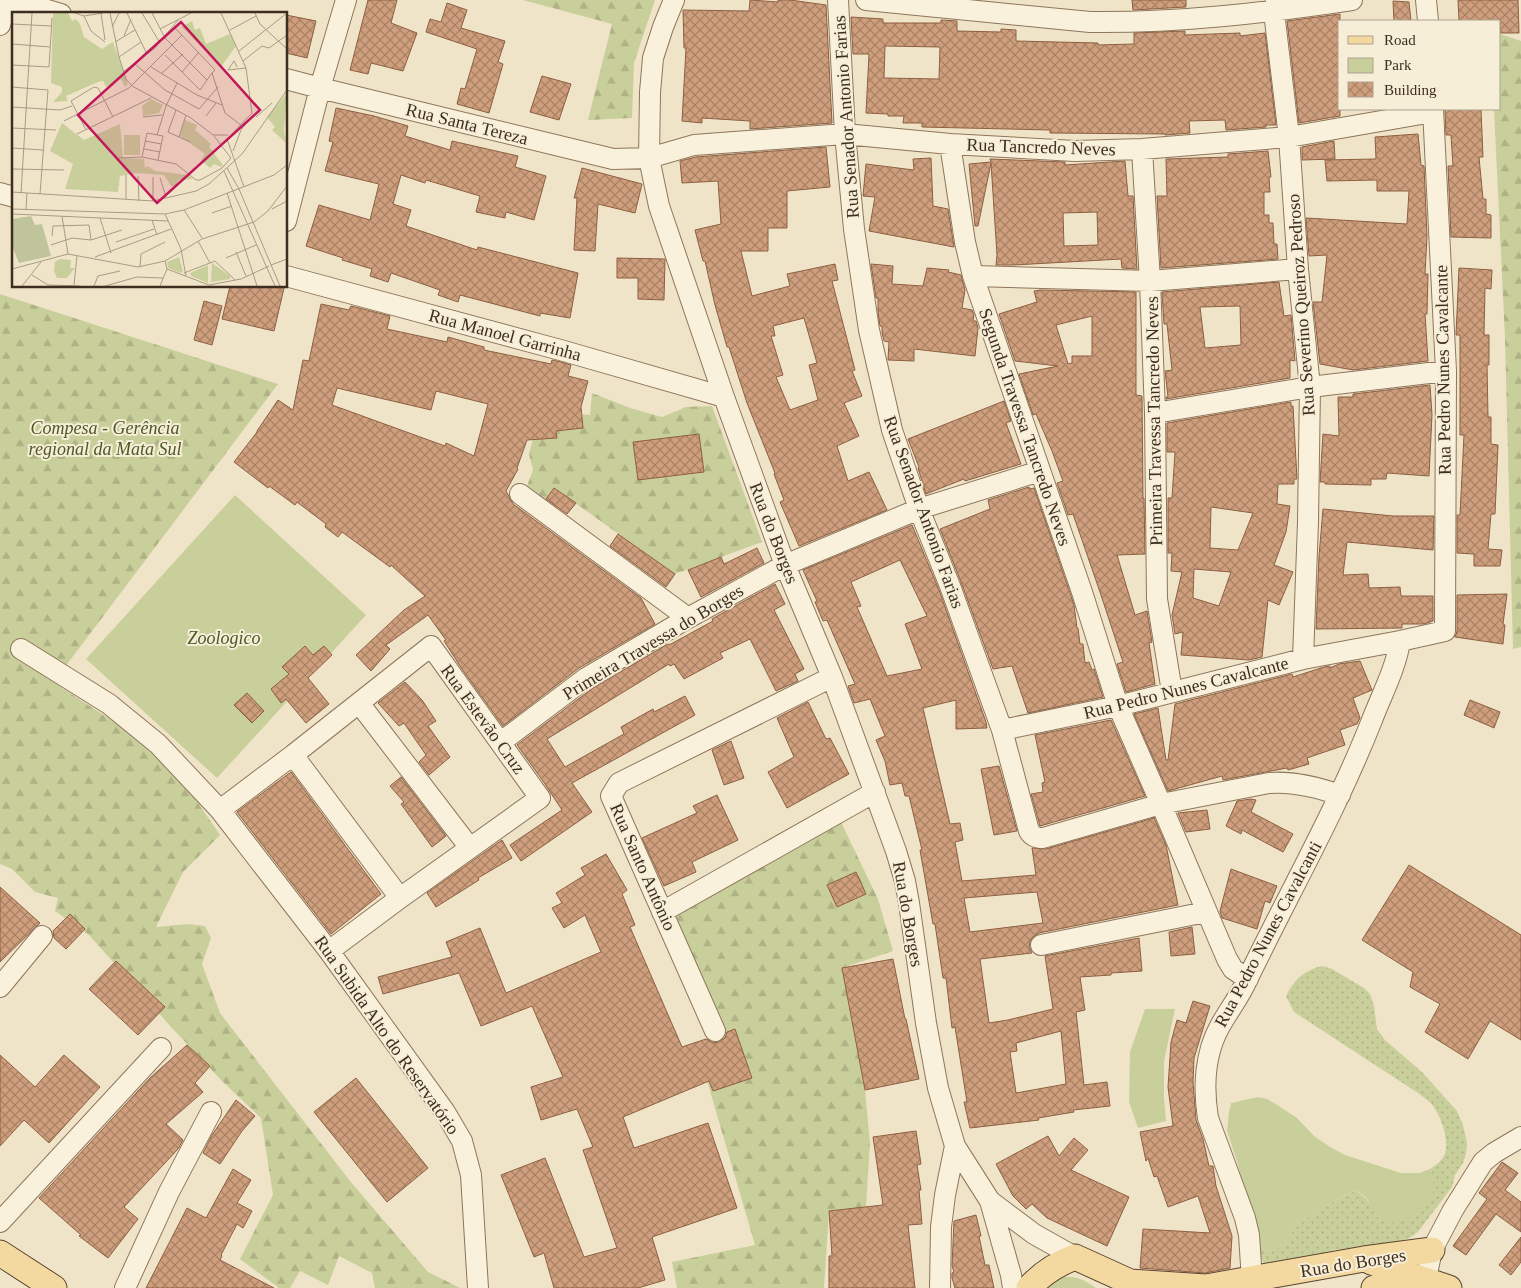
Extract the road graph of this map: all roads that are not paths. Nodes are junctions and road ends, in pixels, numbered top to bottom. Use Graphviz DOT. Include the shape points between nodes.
graph roads {
  1 [pos="7,0"];
  2 [pos="13,0"];
  3 [pos="346,0"];
  4 [pos="674,0"];
  5 [pos="838,0"];
  6 [pos="866,0"];
  7 [pos="1352,0"];
  8 [pos="1426,0"];
  9 [pos="1275,6"];
  10 [pos="1009,7"];
  11 [pos="1195,9"];
  12 [pos="54,12"];
  13 [pos="1428,20"];
  14 [pos="0,26"];
  15 [pos="288,79"];
  16 [pos="320,88"];
  17 [pos="1433,110"];
  18 [pos="845,134"];
  19 [pos="1289,137"];
  20 [pos="950,144"];
  21 [pos="1142,149"];
  22 [pos="649,158"];
  23 [pos="288,213"];
  24 [pos="1298,269"];
  25 [pos="973,276"];
  26 [pos="288,277"];
  27 [pos="1150,281"];
  28 [pos="1446,371"];
  29 [pos="1310,388"];
  30 [pos="724,397"];
  31 [pos="1155,412"];
  32 [pos="1040,472"];
  33 [pos="520,494"];
  34 [pos="919,508"];
  35 [pos="785,565"];
  36 [pos="688,618"];
  37 [pos="1400,641"];
  38 [pos="21,649"];
  39 [pos="1303,660"];
  40 [pos="832,677"];
  41 [pos="1172,692"];
  42 [pos="359,703"];
  43 [pos="1118,706"];
  44 [pos="1002,730"];
  45 [pos="501,742"];
  46 [pos="293,755"];
  47 [pos="875,792"];
  48 [pos="1340,795"];
  49 [pos="1161,804"];
  50 [pos="220,810"];
  51 [pos="470,848"];
  52 [pos="400,898"];
  53 [pos="662,912"];
  54 [pos="1206,912"];
  55 [pos="42,936"];
  56 [pos="1041,944"];
  57 [pos="329,951"];
  58 [pos="1250,975"];
  59 [pos="0,987"];
  60 [pos="715,1031"];
  61 [pos="161,1048"];
  62 [pos="211,1112"];
  63 [pos="1521,1137"];
  64 [pos="955,1146"];
  65 [pos="990,1201"];
  66 [pos="0,1222"];
  67 [pos="1432,1250"];
  68 [pos="0,1253"];
  69 [pos="1075,1256"];
  70 [pos="1364,1259"];
  71 [pos="1252,1280"];
  72 [pos="1425,1284"];
  73 [pos="1129,1285"];
  74 [pos="54,1288"];
  75 [pos="125,1288"];
  76 [pos="478,1288"];
  77 [pos="940,1288"];
  78 [pos="1014,1288"];
  79 [pos="1029,1288"];
  80 [pos="1374,1288"];
  81 [pos="1449,1288"];
  1 -- 14 [label="street"];
  2 -- 12 [label="street"];
  3 -- 16 [label="street"];
  4 -- 22 [label="street, Rua do Borges" via="653,58"];
  5 -- 18 [label="street, Rua Senador Antonio Farias"];
  6 -- 10 [label="street"];
  7 -- 9 [label="street"];
  8 -- 13 [label="street"];
  9 -- 11 [label="street"];
  9 -- 19 [label="street, Rua Severino Queiroz Pedroso"];
  10 -- 11 [label="street" via="1090,22 1122,22"];
  15 -- 16 [label="street, Rua Santa Tereza"];
  16 -- 22 [label="street, Rua Santa Tereza" via="612,159"];
  16 -- 23 [label="street"];
  17 -- 19 [label="street, Rua Tancredo Neves"];
  17 -- 28 [label="street, Rua Pedro Nunes Cavalcante"];
  18 -- 20 [label="street, Rua Tancredo Neves"];
  18 -- 22 [label="street, Rua Tancredo Neves" via="694,145"];
  18 -- 34 [label="street, Rua Senador Antonio Farias" via="854,229 869,330 892,430"];
  19 -- 21 [label="street, Rua Tancredo Neves"];
  19 -- 24 [label="street, Rua Severino Queiroz Pedroso"];
  20 -- 21 [label="street, Rua Tancredo Neves" via="1075,151"];
  20 -- 25 [label="street, Segunda Travessa Tancredo Neves"];
  21 -- 27 [label="street, Primeira Travessa Tancredo Neves"];
  22 -- 30 [label="street, Rua do Borges" via="659,206"];
  24 -- 27 [label="street"];
  24 -- 29 [label="street, Rua Severino Queiroz Pedroso"];
  25 -- 27 [label="street"];
  25 -- 32 [label="street, Segunda Travessa Tancredo Neves"];
  26 -- 30 [label="street, Rua Manoel Garrinha"];
  27 -- 31 [label="street, Primeira Travessa Tancredo Neves"];
  28 -- 29 [label="street"];
  28 -- 37 [label="street, Rua Pedro Nunes Cavalcante" via="1445,631"];
  29 -- 31 [label="street"];
  29 -- 39 [label="street, Rua Severino Queiroz Pedroso"];
  30 -- 35 [label="street, Rua do Borges"];
  31 -- 41 [label="street, Primeira Travessa Tancredo Neves" via="1157,599"];
  32 -- 34 [label="street"];
  32 -- 43 [label="street, Segunda Travessa Tancredo Neves"];
  33 -- 36 [label="street"];
  34 -- 35 [label="street"];
  34 -- 44 [label="street, Rua Senador Antonio Farias"];
  35 -- 36 [label="street, Primeira Travessa do Borges"];
  35 -- 40 [label="street, Rua do Borges"];
  36 -- 45 [label="street, Primeira Travessa do Borges" via="586,678"];
  37 -- 39 [label="street, Rua Pedro Nunes Cavalcante"];
  37 -- 48 [label="street, Rua Pedro Nunes Cavalcanti" via="1388,679"];
  38 -- 50 [label="street, Rua Subida Alto do Reservatório" via="109,704 158,744"];
  39 -- 41 [label="street, Rua Pedro Nunes Cavalcante"];
  40 -- 47 [label="street, Rua do Borges"];
  40 -- 53 [label="street, Rua Santo Antônio" via="619,783 611,796"];
  41 -- 43 [label="street, Rua Pedro Nunes Cavalcante"];
  42 -- 45 [label="street, Rua Estevão Cruz" via="431,646"];
  42 -- 46 [label="street, Rua Estevão Cruz"];
  42 -- 51 [label="street"];
  43 -- 44 [label="street, Rua Pedro Nunes Cavalcante"];
  43 -- 49 [label="street, Segunda Travessa Tancredo Neves"];
  44 -- 49 [label="street, Rua Senador Antonio Farias" via="1032,836 1042,838"];
  45 -- 51 [label="street, Rua Estevão Cruz" via="540,798"];
  46 -- 50 [label="street, Rua Estevão Cruz"];
  46 -- 52 [label="street"];
  47 -- 53 [label="street"];
  47 -- 64 [label="street, Rua do Borges" via="905,881 938,1088"];
  48 -- 49 [label="street" via="1309,785 1281,782"];
  48 -- 58 [label="street, Rua Pedro Nunes Cavalcanti"];
  49 -- 54 [label="street, Segunda Travessa Tancredo Neves"];
  50 -- 57 [label="street, Rua Subida Alto do Reservatório"];
  51 -- 52 [label="street, Rua Estevão Cruz"];
  52 -- 57 [label="street, Rua Estevão Cruz"];
  53 -- 60 [label="street, Rua Santo Antônio"];
  54 -- 56 [label="street"];
  54 -- 58 [label="street, Segunda Travessa Tancredo Neves" via="1227,959 1234,969"];
  55 -- 59 [label="street"];
  57 -- 76 [label="street, Rua Subida Alto do Reservatório" via="445,1112 462,1141 472,1174"];
  58 -- 71 [label="street, Rua Pedro Nunes Cavalcanti" via="1209,1052 1206,1106 1245,1218"];
  61 -- 66 [label="street"];
  62 -- 75 [label="street" via="169,1192"];
  63 -- 67 [label="street" via="1483,1162"];
  64 -- 65 [label="street, Rua do Borges"];
  64 -- 77 [label="street" via="941,1227"];
  65 -- 69 [label="street, Rua do Borges" via="1034,1234"];
  65 -- 78 [label="street"];
  67 -- 70 [label="main road, Rua do Borges"];
  67 -- 72 [label="street"];
  68 -- 74 [label="main road"];
  69 -- 73 [label="main road, Rua do Borges"];
  69 -- 79 [label="main road" via="1058,1263"];
  70 -- 71 [label="main road, Rua do Borges"];
  70 -- 72 [label="main road"];
  71 -- 73 [label="main road, Rua do Borges" via="1206,1287"];
  72 -- 80 [label="main road"];
  72 -- 81 [label="main road"];
}
